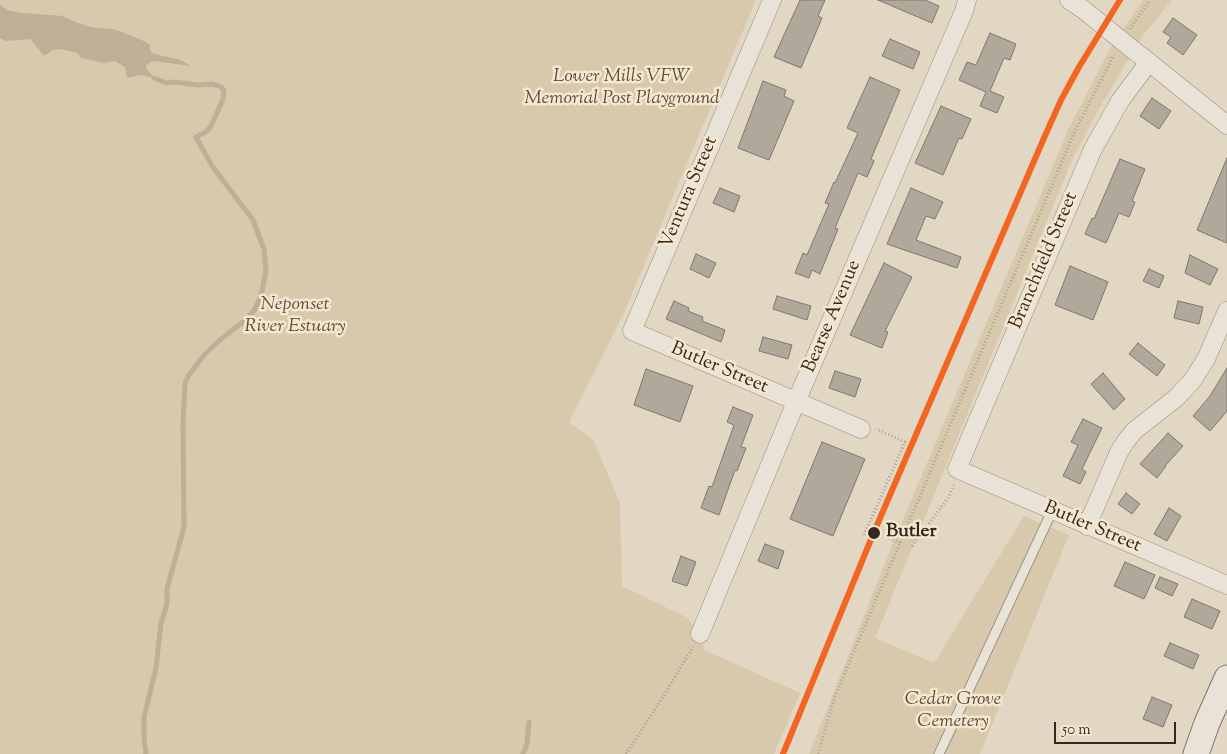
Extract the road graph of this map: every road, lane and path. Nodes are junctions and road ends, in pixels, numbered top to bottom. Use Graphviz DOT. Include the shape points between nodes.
graph roads {
  1 [pos="772,0"];
  2 [pos="967,0"];
  3 [pos="1069,0"];
  4 [pos="1150,0"];
  5 [pos="1128,32"];
  6 [pos="1115,52"];
  7 [pos="1143,57"];
  8 [pos="1227,125"];
  9 [pos="1227,311"];
  10 [pos="632,331"];
  11 [pos="796,402"];
  12 [pos="861,429"];
  13 [pos="958,470"];
  14 [pos="1052,511"];
  15 [pos="1087,526"];
  16 [pos="866,529"];
  17 [pos="878,534"];
  18 [pos="864,535"];
  19 [pos="886,537"];
  20 [pos="900,543"];
  21 [pos="912,546"];
  22 [pos="1227,585"];
  23 [pos="700,634"];
  24 [pos="1227,678"];
  25 [pos="626,754"];
  26 [pos="818,754"];
  27 [pos="939,754"];
  28 [pos="1196,754"];
  1 -- 10 [label="street, Ventura Street"];
  2 -- 11 [label="street, Bearse Avenue"];
  3 -- 7 [label="street, bridge"];
  4 -- 5 [label="path"];
  6 -- 20 [label="path" via="1074,131"];
  7 -- 8 [label="street"];
  7 -- 13 [label="street, Branchfield Street" via="1093,149"];
  9 -- 15 [label="street" via="1206,359 1192,381 1126,441"];
  10 -- 11 [label="street, Butler Street"];
  11 -- 12 [label="street, Butler Street"];
  11 -- 23 [label="street, Bearse Avenue"];
  12 -- 16 [label="path" via="870,426 905,442"];
  13 -- 14 [label="street, Butler Street"];
  13 -- 21 [label="path" via="948,498"];
  14 -- 15 [label="street, Butler Street"];
  14 -- 27 [label="lane"];
  15 -- 22 [label="street, Butler Street"];
  16 -- 17 [label="path"];
  16 -- 18 [label="path"];
  19 -- 20 [label="path"];
  20 -- 26 [label="path" via="834,696"];
  23 -- 25 [label="path"];
  24 -- 28 [label="main road"];
}
